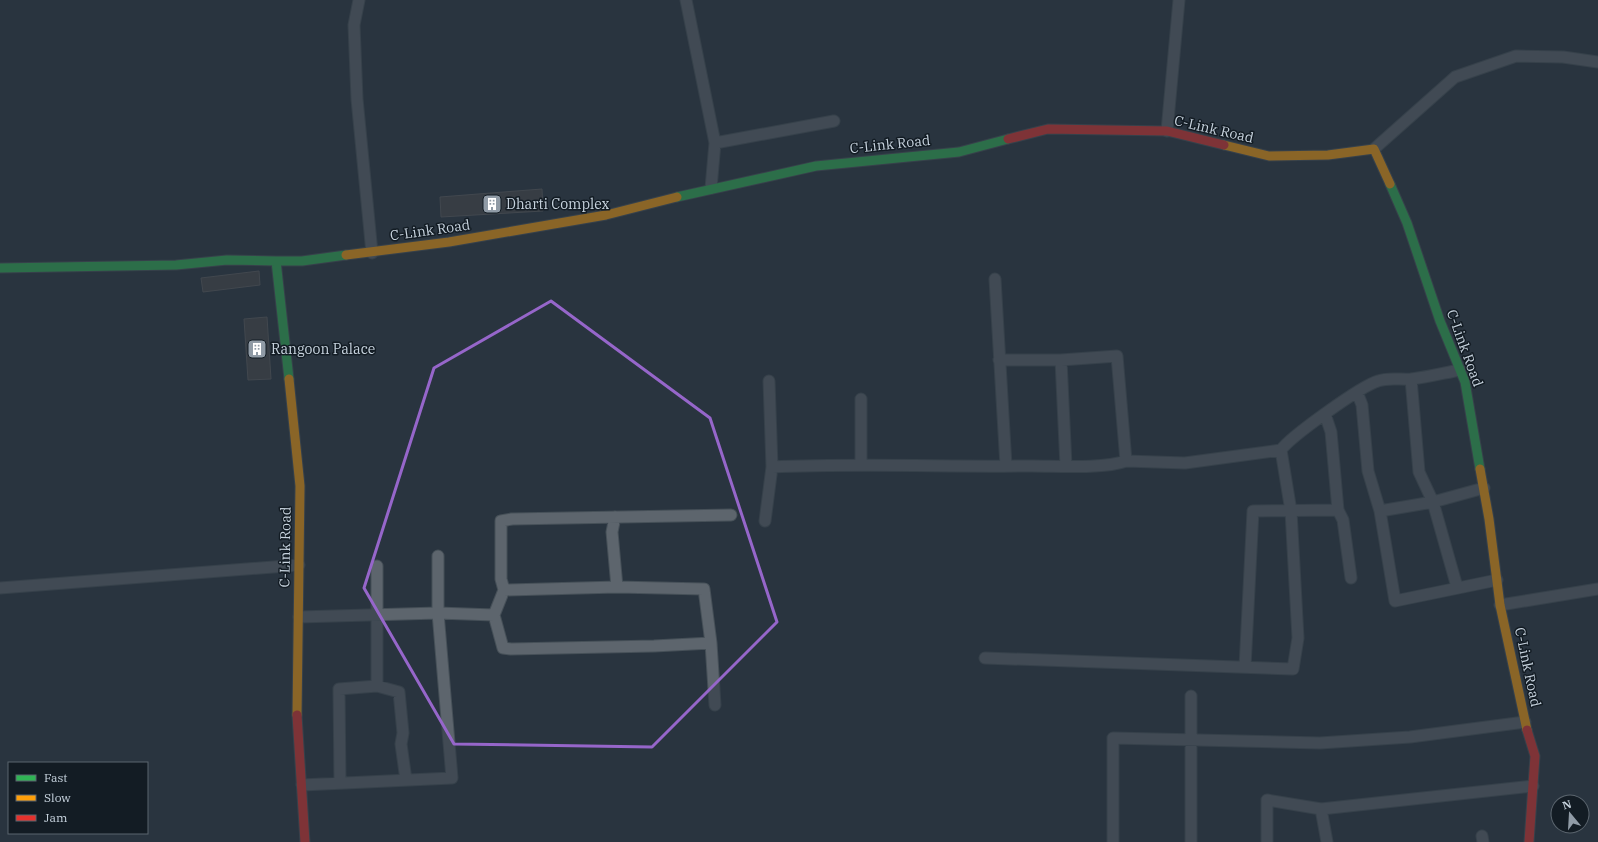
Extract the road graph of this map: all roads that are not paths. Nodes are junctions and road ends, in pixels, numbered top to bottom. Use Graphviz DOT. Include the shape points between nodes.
graph roads {
  1 [pos="359,0"];
  2 [pos="686,0"];
  3 [pos="1179,0"];
  4 [pos="1598,62"];
  5 [pos="834,121"];
  6 [pos="1167,131"];
  7 [pos="715,143"];
  8 [pos="1374,149"];
  9 [pos="711,188"];
  10 [pos="372,252"];
  11 [pos="276,261"];
  12 [pos="0,268"];
  13 [pos="995,279"];
  14 [pos="999,360"];
  15 [pos="1061,360"];
  16 [pos="1460,370"];
  17 [pos="1411,379"];
  18 [pos="769,381"];
  19 [pos="1357,392"];
  20 [pos="861,399"];
  21 [pos="1325,414"];
  22 [pos="1281,450"];
  23 [pos="1126,461"];
  24 [pos="861,465"];
  25 [pos="1006,466"];
  26 [pos="1066,466"];
  27 [pos="772,467"];
  28 [pos="1484,488"];
  29 [pos="1433,502"];
  30 [pos="1338,510"];
  31 [pos="1291,511"];
  32 [pos="1380,511"];
  33 [pos="731,515"];
  34 [pos="615,517"];
  35 [pos="766,521"];
  36 [pos="438,556"];
  37 [pos="299,565"];
  38 [pos="377,566"];
  39 [pos="1351,578"];
  40 [pos="1497,580"];
  41 [pos="617,587"];
  42 [pos="1457,587"];
  43 [pos="0,588"];
  44 [pos="1598,589"];
  45 [pos="504,590"];
  46 [pos="1500,605"];
  47 [pos="438,613"];
  48 [pos="376,615"];
  49 [pos="494,615"];
  50 [pos="299,617"];
  51 [pos="711,643"];
  52 [pos="985,658"];
  53 [pos="1245,667"];
  54 [pos="377,686"];
  55 [pos="1191,696"];
  56 [pos="715,705"];
  57 [pos="1525,722"];
  58 [pos="1191,740"];
  59 [pos="406,780"];
  60 [pos="340,783"];
  61 [pos="302,785"];
  62 [pos="1533,786"];
  63 [pos="1321,809"];
  64 [pos="305,842"];
  65 [pos="1113,842"];
  66 [pos="1191,842"];
  67 [pos="1267,842"];
  68 [pos="1327,842"];
  69 [pos="1529,842"];
  1 -- 10 [label="street" via="354,25 357,99"];
  2 -- 7 [label="street"];
  3 -- 6 [label="street"];
  4 -- 8 [label="street" via="1563,57 1516,56 1455,77"];
  5 -- 7 [label="street"];
  6 -- 8 [label="street, C-Link Road" via="1269,156 1328,155"];
  6 -- 9 [label="street, C-Link Road" via="1048,129 959,152 816,166"];
  7 -- 9 [label="street"];
  8 -- 16 [label="street, C-Link Road" via="1407,223 1440,321"];
  9 -- 10 [label="street, C-Link Road" via="606,215 449,242"];
  10 -- 11 [label="street, C-Link Road" via="302,261"];
  11 -- 12 [label="street" via="227,260 176,265"];
  11 -- 37 [label="street, C-Link Road" via="300,486"];
  13 -- 14 [label="street"];
  14 -- 15 [label="street"];
  14 -- 25 [label="street"];
  15 -- 23 [label="street" via="1117,356"];
  15 -- 26 [label="street"];
  16 -- 17 [label="street"];
  16 -- 28 [label="street, C-Link Road" via="1465,382"];
  17 -- 19 [label="street" via="1378,380"];
  17 -- 29 [label="street" via="1418,472"];
  18 -- 27 [label="street"];
  19 -- 21 [label="street"];
  19 -- 32 [label="street" via="1362,405 1368,471"];
  20 -- 24 [label="street"];
  21 -- 22 [label="street" via="1286,443"];
  21 -- 30 [label="street" via="1331,432"];
  22 -- 23 [label="street" via="1185,463"];
  22 -- 31 [label="street"];
  23 -- 26 [label="street" via="1117,464"];
  24 -- 25 [label="street"];
  24 -- 27 [label="street"];
  25 -- 26 [label="street"];
  27 -- 35 [label="street"];
  28 -- 29 [label="street"];
  28 -- 40 [label="street, C-Link Road"];
  29 -- 32 [label="street"];
  29 -- 42 [label="street"];
  30 -- 31 [label="street"];
  30 -- 39 [label="street" via="1343,520"];
  31 -- 53 [label="street" via="1252,511"];
  31 -- 53 [label="street" via="1298,638 1293,669"];
  32 -- 42 [label="street" via="1395,602"];
  33 -- 34 [label="street"];
  34 -- 41 [label="street" via="612,532"];
  34 -- 45 [label="street" via="501,521 501,579"];
  36 -- 47 [label="street"];
  37 -- 43 [label="street"];
  37 -- 50 [label="street, C-Link Road"];
  38 -- 48 [label="street"];
  40 -- 42 [label="street"];
  40 -- 46 [label="street, C-Link Road"];
  41 -- 45 [label="street"];
  41 -- 51 [label="street" via="704,589"];
  44 -- 46 [label="street"];
  45 -- 49 [label="street"];
  46 -- 57 [label="street, C-Link Road"];
  47 -- 48 [label="street"];
  47 -- 49 [label="street"];
  47 -- 59 [label="street" via="452,778"];
  48 -- 50 [label="street"];
  48 -- 54 [label="street"];
  49 -- 51 [label="street" via="503,648"];
  50 -- 61 [label="street, C-Link Road" via="297,714"];
  51 -- 56 [label="street"];
  52 -- 53 [label="street"];
  54 -- 59 [label="street" via="399,692 403,733 401,744"];
  54 -- 60 [label="street" via="339,689"];
  55 -- 58 [label="street"];
  57 -- 58 [label="street" via="1410,737 1320,743"];
  57 -- 62 [label="street, C-Link Road" via="1535,756"];
  58 -- 65 [label="street" via="1113,738"];
  58 -- 66 [label="street"];
  59 -- 60 [label="street"];
  60 -- 61 [label="street"];
  61 -- 64 [label="street, C-Link Road"];
  62 -- 63 [label="street"];
  62 -- 69 [label="street, C-Link Road"];
  63 -- 67 [label="street" via="1267,800"];
  63 -- 68 [label="street"];
}
